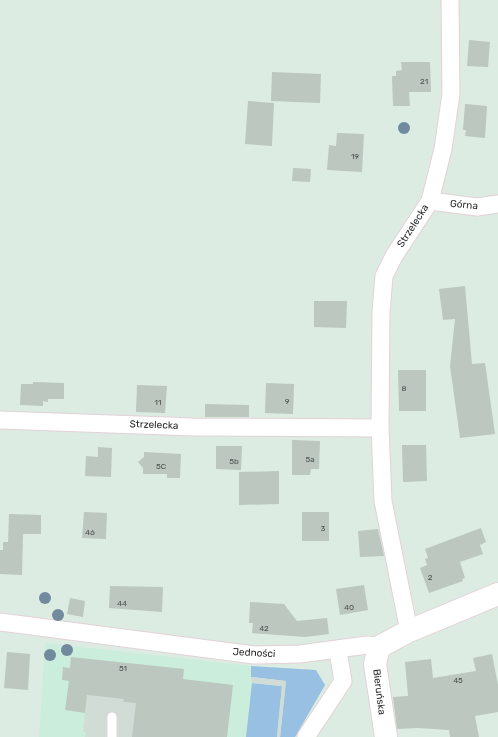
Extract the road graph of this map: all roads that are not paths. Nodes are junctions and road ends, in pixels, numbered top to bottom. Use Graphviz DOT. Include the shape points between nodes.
graph roads {
  1 [pos="450,0"];
  2 [pos="430,201"];
  3 [pos="498,204"];
  4 [pos="0,420"];
  5 [pos="380,428"];
  6 [pos="498,594"];
  7 [pos="0,622"];
  8 [pos="409,631"];
  9 [pos="379,647"];
  10 [pos="338,651"];
  11 [pos="112,717"];
  12 [pos="112,737"];
  13 [pos="306,737"];
  14 [pos="386,737"];
  1 -- 2 [label="street, Strzelecka" via="451,94 443,149"];
  2 -- 3 [label="street, Górna" via="477,207"];
  2 -- 5 [label="street, Strzelecka" via="384,276 381,312"];
  4 -- 5 [label="street, Strzelecka" via="194,427"];
  5 -- 8 [label="street, Strzelecka" via="383,501"];
  6 -- 8 [label="street, Jedności"];
  7 -- 10 [label="street, Jedności" via="254,655"];
  8 -- 9 [label="street, Jedności"];
  9 -- 10 [label="street, Jedności" via="367,646"];
  9 -- 14 [label="street, Bieruńska" via="375,664"];
  10 -- 13 [label="street" via="343,681"];
  11 -- 12 [label="lane"];
}
